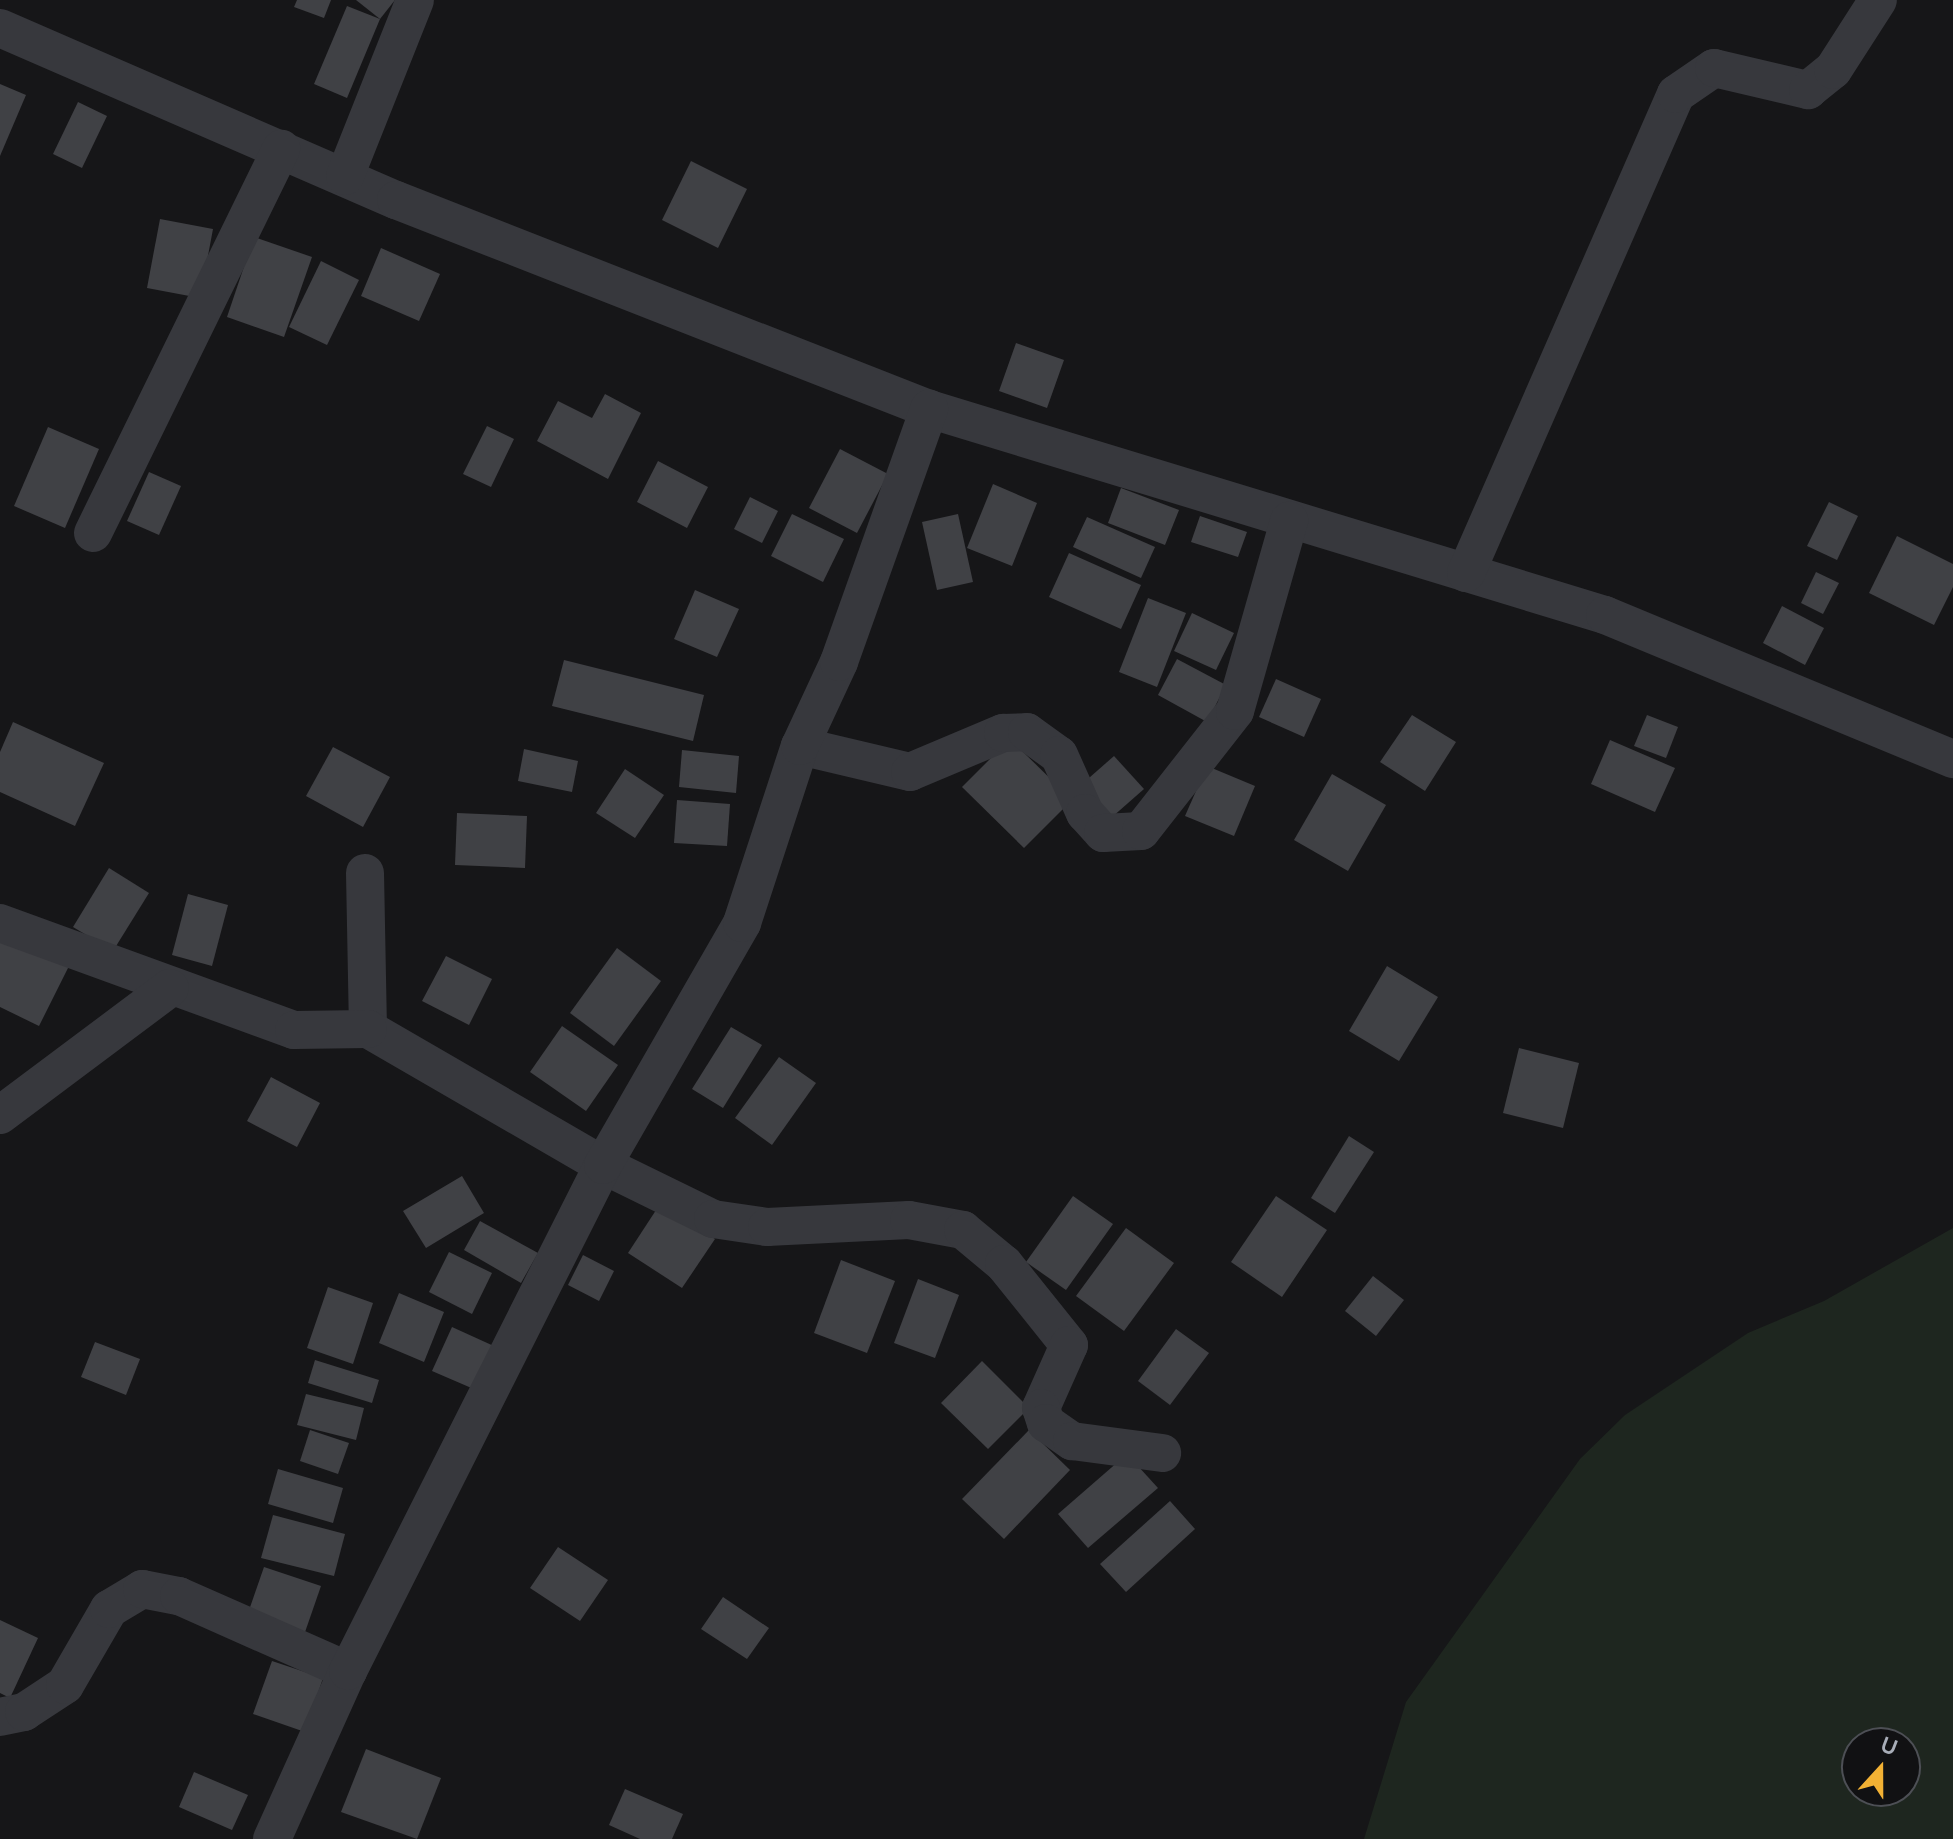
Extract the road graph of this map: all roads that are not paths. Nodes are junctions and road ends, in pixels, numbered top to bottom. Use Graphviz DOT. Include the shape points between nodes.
graph roads {
  1 [pos="415,0"];
  2 [pos="1878,0"];
  3 [pos="0,28"];
  4 [pos="281,149"];
  5 [pos="345,176"];
  6 [pos="929,409"];
  7 [pos="1289,521"];
  8 [pos="93,533"];
  9 [pos="1466,573"];
  10 [pos="800,746"];
  11 [pos="1953,759"];
  12 [pos="365,873"];
  13 [pos="0,923"];
  14 [pos="170,988"];
  15 [pos="368,1029"];
  16 [pos="0,1115"];
  17 [pos="603,1165"];
  18 [pos="1162,1453"];
  19 [pos="348,1671"];
  20 [pos="0,1717"];
  21 [pos="272,1839"];
  1 -- 5 [label="street"];
  2 -- 9 [label="street" via="1833,70 1808,90 1714,68 1676,94"];
  3 -- 4 [label="street"];
  4 -- 5 [label="street"];
  4 -- 8 [label="street"];
  5 -- 6 [label="street"];
  6 -- 7 [label="street"];
  6 -- 10 [label="street" via="839,662"];
  7 -- 9 [label="street"];
  7 -- 10 [label="street" via="1235,711 1141,831 1103,833 1052,746 1027,732 1003,733 910,772"];
  9 -- 11 [label="street" via="1670,640"];
  10 -- 17 [label="street" via="742,923"];
  12 -- 15 [label="street"];
  13 -- 14 [label="street"];
  14 -- 15 [label="street" via="294,1030"];
  14 -- 16 [label="street"];
  15 -- 17 [label="street"];
  17 -- 18 [label="street" via="728,1223 866,1218 963,1230 1004,1264 1069,1345 1041,1408 1046,1423 1072,1441"];
  17 -- 19 [label="street"];
  19 -- 20 [label="street" via="179,1596 142,1589 109,1609 65,1685 24,1712"];
  19 -- 21 [label="street"];
}
